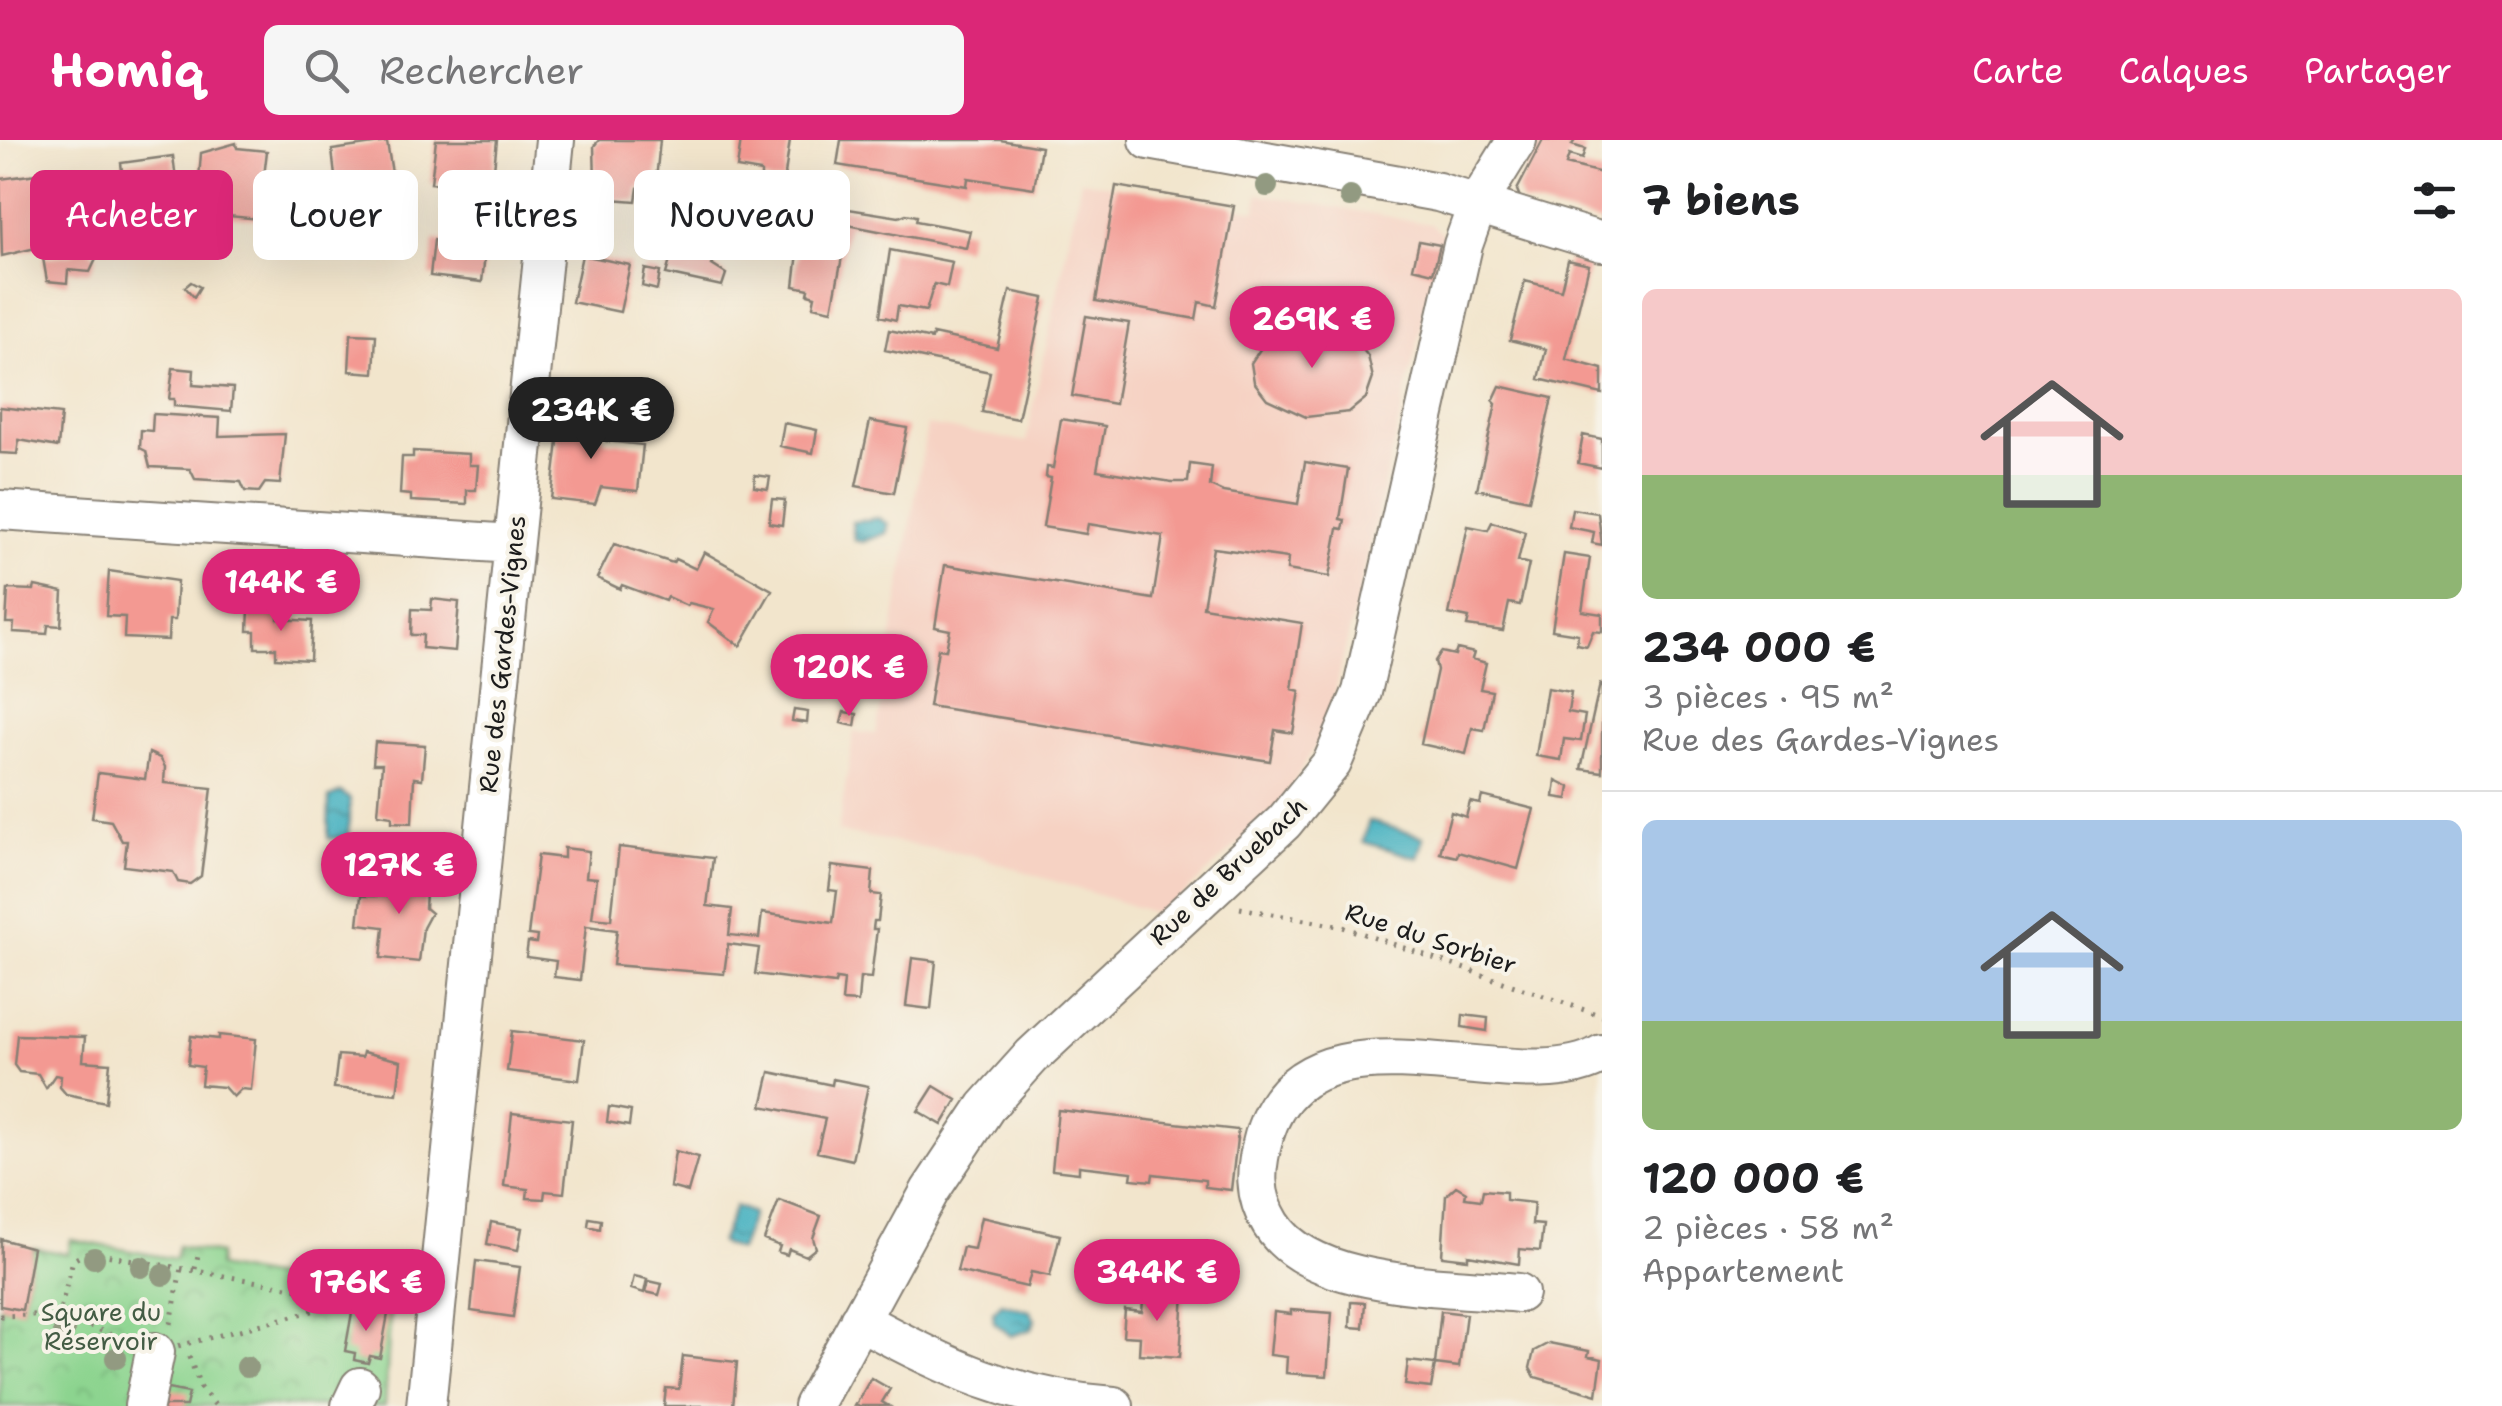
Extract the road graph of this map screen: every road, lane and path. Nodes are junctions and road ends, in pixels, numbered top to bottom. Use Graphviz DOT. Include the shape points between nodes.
graph roads {
  1 [pos="555,140"];
  2 [pos="1149,140"];
  3 [pos="1517,140"];
  4 [pos="1478,203"];
  5 [pos="1602,242"];
  6 [pos="0,510"];
  7 [pos="513,544"];
  8 [pos="1243,910"];
  9 [pos="1602,1016"];
  10 [pos="1602,1054"];
  11 [pos="198,1255"];
  12 [pos="182,1268"];
  13 [pos="195,1269"];
  14 [pos="1519,1293"];
  15 [pos="59,1314"];
  16 [pos="0,1316"];
  17 [pos="859,1320"];
  18 [pos="169,1349"];
  19 [pos="144,1406"];
  20 [pos="216,1406"];
  21 [pos="426,1406"];
  22 [pos="813,1406"];
  23 [pos="1114,1406"];
  1 -- 7 [label="street, Rue des Gardes-Vignes"];
  2 -- 4 [label="street"];
  3 -- 4 [label="street, Rue de Bruebach"];
  4 -- 5 [label="street"];
  4 -- 17 [label="street, Rue de Bruebach" via="1362,692 1332,763 1284,822 1008,1080 949,1160"];
  6 -- 7 [label="street"];
  7 -- 21 [label="street, Rue des Gardes-Vignes"];
  8 -- 9 [label="path, Rue du Sorbier" via="1343,927"];
  10 -- 14 [label="street" via="1533,1067 1404,1057 1359,1062 1298,1086 1266,1128 1256,1178 1260,1206 1294,1249 1343,1273"];
  11 -- 13 [label="path"];
  12 -- 13 [label="path"];
  12 -- 15 [label="path" via="78,1254"];
  12 -- 18 [label="path"];
  13 -- 18 [label="path" via="321,1293 324,1301 320,1309"];
  15 -- 16 [label="path"];
  15 -- 18 [label="path"];
  17 -- 22 [label="street, Rue de Bruebach"];
  17 -- 23 [label="street" via="995,1386"];
  18 -- 19 [label="street"];
  18 -- 20 [label="path"];
}
